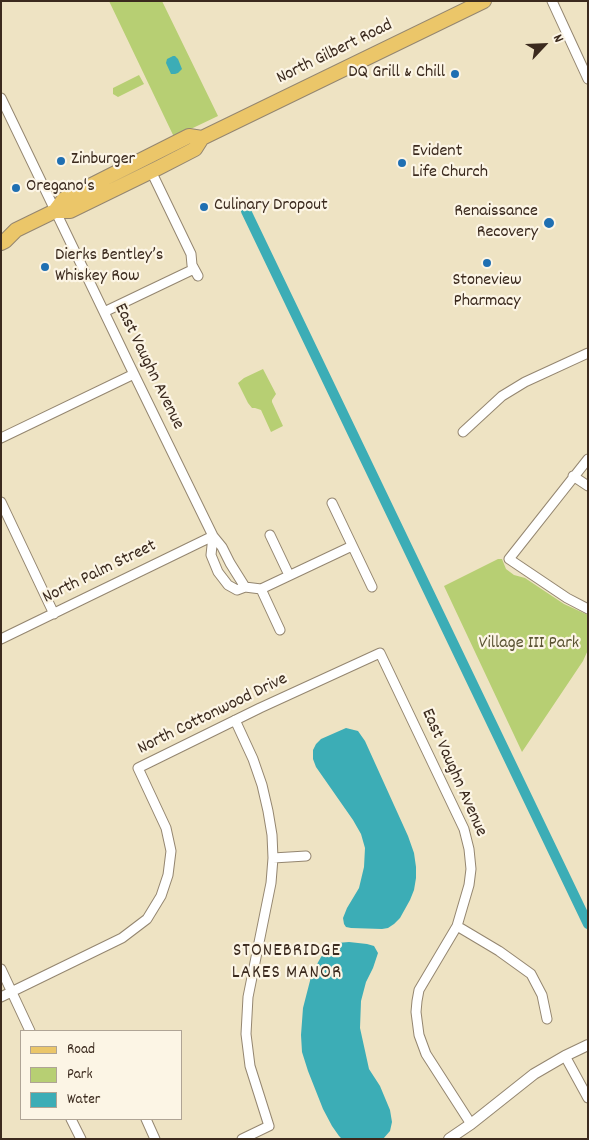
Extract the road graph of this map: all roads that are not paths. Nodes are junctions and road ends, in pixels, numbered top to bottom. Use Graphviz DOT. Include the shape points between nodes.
graph roads {
  1 [pos="484,1"];
  2 [pos="552,1"];
  3 [pos="588,79"];
  4 [pos="1,98"];
  5 [pos="202,138"];
  6 [pos="151,171"];
  7 [pos="55,211"];
  8 [pos="1,229"];
  9 [pos="16,230"];
  10 [pos="1,243"];
  11 [pos="104,312"];
  12 [pos="588,353"];
  13 [pos="134,374"];
  14 [pos="463,432"];
  15 [pos="1,438"];
  16 [pos="588,458"];
  17 [pos="573,476"];
  18 [pos="588,486"];
  19 [pos="1,502"];
  20 [pos="332,503"];
  21 [pos="270,535"];
  22 [pos="213,536"];
  23 [pos="352,546"];
  24 [pos="289,576"];
  25 [pos="246,587"];
  26 [pos="372,587"];
  27 [pos="261,589"];
  28 [pos="588,609"];
  29 [pos="54,614"];
  30 [pos="280,630"];
  31 [pos="1,640"];
  32 [pos="380,653"];
  33 [pos="235,720"];
  34 [pos="306,856"];
  35 [pos="273,858"];
  36 [pos="457,926"];
  37 [pos="1,969"];
  38 [pos="12,992"];
  39 [pos="1,997"];
  40 [pos="547,1019"];
  41 [pos="30,1030"];
  42 [pos="588,1045"];
  43 [pos="565,1056"];
  44 [pos="588,1098"];
  45 [pos="71,1120"];
  46 [pos="146,1120"];
  47 [pos="471,1124"];
  48 [pos="80,1139"];
  49 [pos="155,1139"];
  50 [pos="242,1139"];
  51 [pos="449,1139"];
  1 -- 5 [label="main road, North Gilbert Road"];
  2 -- 3 [label="street"];
  4 -- 7 [label="street, East Vaughn Avenue"];
  5 -- 6 [label="main road, North Gilbert Road" via="195,149"];
  5 -- 7 [label="main road, North Gilbert Road" via="189,136 64,199"];
  6 -- 7 [label="main road, North Gilbert Road" via="70,210"];
  6 -- 11 [label="street" via="191,254 196,273"];
  7 -- 9 [label="main road, North Gilbert Road"];
  7 -- 11 [label="street, East Vaughn Avenue"];
  8 -- 9 [label="main road, North Gilbert Road"];
  9 -- 10 [label="main road, North Gilbert Road"];
  11 -- 13 [label="street, East Vaughn Avenue"];
  12 -- 14 [label="street" via="502,396"];
  13 -- 15 [label="street"];
  13 -- 22 [label="street, East Vaughn Avenue"];
  16 -- 17 [label="street"];
  17 -- 18 [label="street"];
  17 -- 28 [label="street" via="509,559"];
  19 -- 29 [label="street"];
  20 -- 23 [label="street"];
  21 -- 24 [label="street"];
  22 -- 25 [label="street, East Vaughn Avenue"];
  22 -- 25 [label="street" via="211,555 218,572 228,585 237,590"];
  22 -- 29 [label="street, North Palm Street"];
  23 -- 24 [label="street"];
  23 -- 26 [label="street"];
  24 -- 27 [label="street"];
  25 -- 27 [label="street"];
  27 -- 30 [label="street"];
  29 -- 31 [label="street, North Palm Street"];
  32 -- 33 [label="street, North Cottonwood Drive"];
  32 -- 36 [label="street, East Vaughn Avenue" via="464,828 471,869"];
  33 -- 35 [label="street" via="262,786"];
  33 -- 38 [label="street, North Cottonwood Drive" via="138,768 166,828 171,851 166,882 147,919 122,938"];
  34 -- 35 [label="street"];
  35 -- 50 [label="street" via="270,892 248,997 246,1034 250,1066 269,1126"];
  36 -- 40 [label="street" via="531,974 542,995"];
  36 -- 47 [label="street, East Vaughn Avenue" via="419,990 416,1012 418,1035 426,1054"];
  37 -- 38 [label="street"];
  38 -- 39 [label="street, North Cottonwood Drive"];
  38 -- 41 [label="street"];
  42 -- 43 [label="street"];
  43 -- 44 [label="street"];
  43 -- 47 [label="street" via="534,1074"];
  45 -- 48 [label="street"];
  46 -- 49 [label="street"];
  47 -- 51 [label="street"];
}
